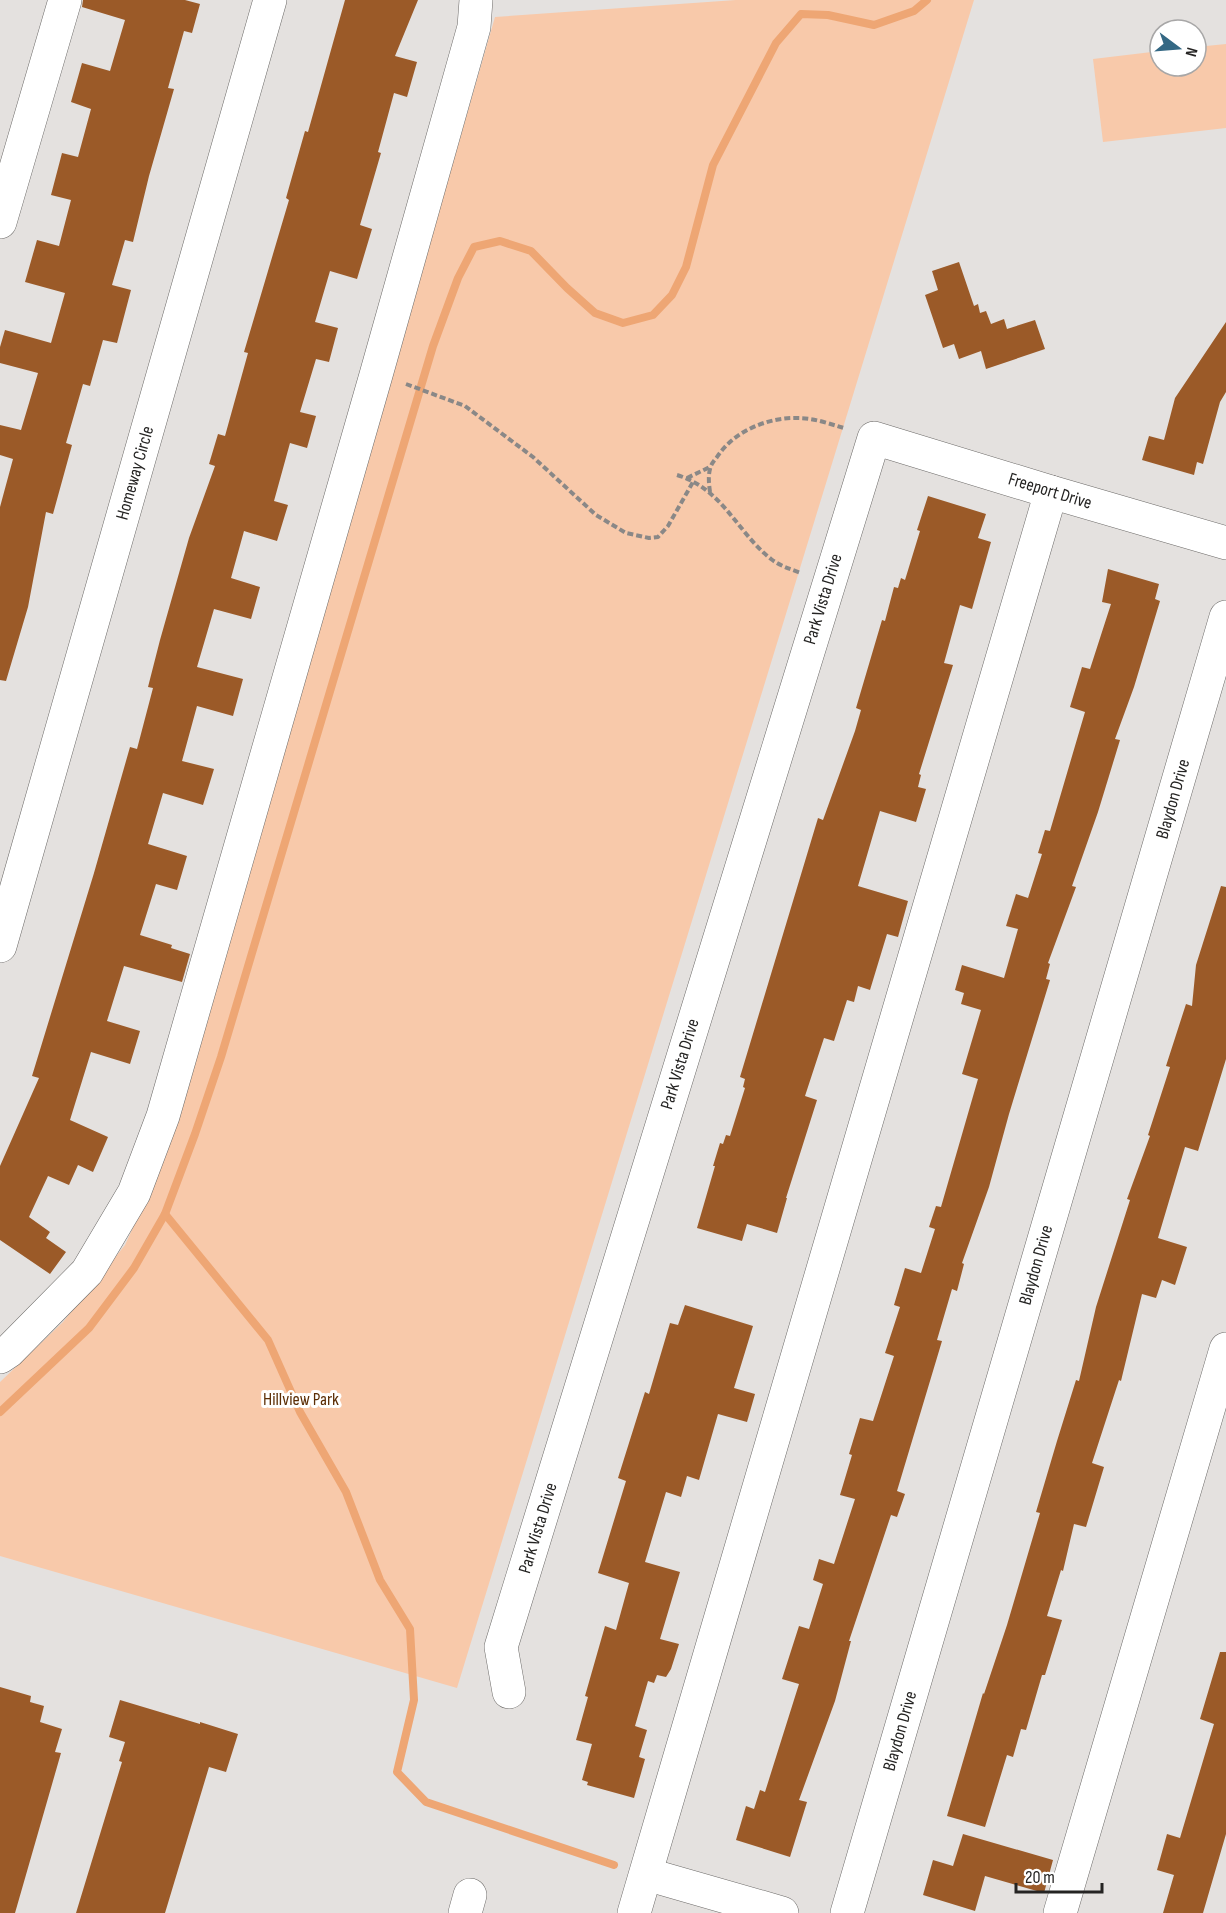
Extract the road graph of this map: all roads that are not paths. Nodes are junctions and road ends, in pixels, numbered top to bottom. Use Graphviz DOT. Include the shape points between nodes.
graph roads {
  1 [pos="65,0"];
  2 [pos="270,0"];
  3 [pos="476,0"];
  4 [pos="0,222"];
  5 [pos="874,438"];
  6 [pos="1051,492"];
  7 [pos="1226,543"];
  8 [pos="1226,617"];
  9 [pos="0,946"];
  10 [pos="1226,1349"];
  11 [pos="0,1358"];
  12 [pos="509,1692"];
  13 [pos="646,1874"];
  14 [pos="634,1913"];
  15 [pos="782,1913"];
  16 [pos="847,1913"];
  17 [pos="1060,1913"];
  1 -- 4 [label="street"];
  2 -- 9 [label="street, Homeway Circle"];
  3 -- 11 [label="street" via="471,39 163,1116 134,1193 87,1272"];
  5 -- 6 [label="street, Freeport Drive"];
  5 -- 12 [label="street, Park Vista Drive" via="501,1647"];
  6 -- 7 [label="street, Freeport Drive"];
  6 -- 13 [label="street"];
  8 -- 16 [label="street, Blaydon Drive"];
  10 -- 17 [label="street"];
  13 -- 14 [label="street"];
  13 -- 15 [label="street"];
}
